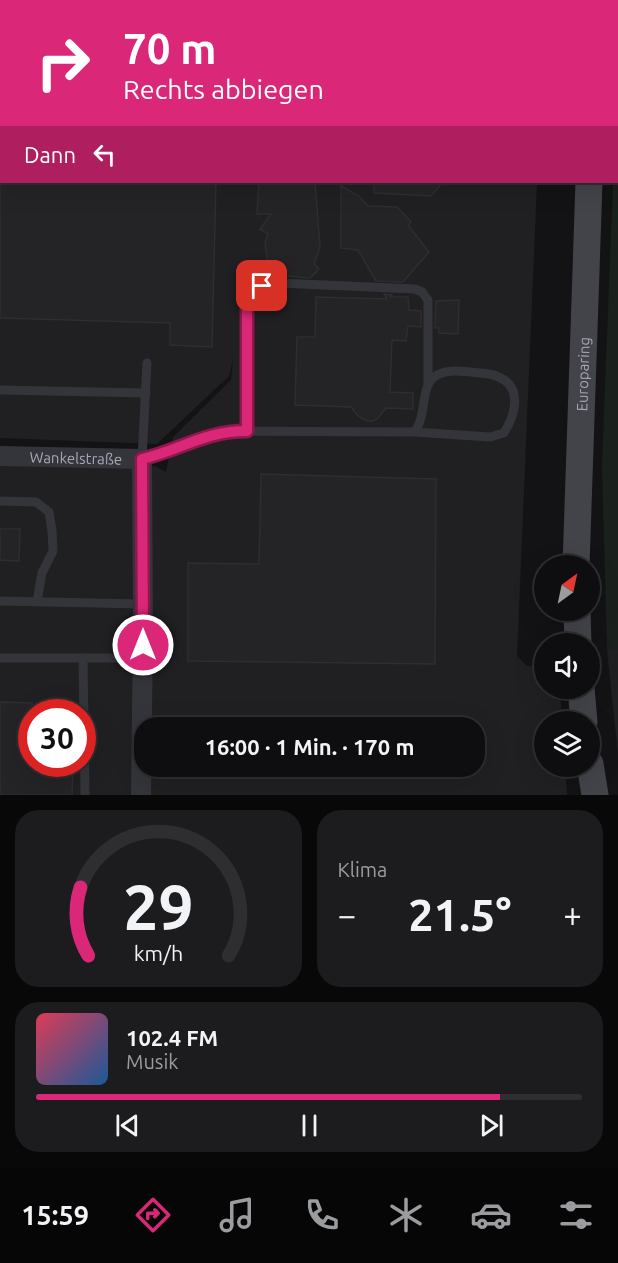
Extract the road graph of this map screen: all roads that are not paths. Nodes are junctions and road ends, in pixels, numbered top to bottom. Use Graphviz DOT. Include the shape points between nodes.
graph roads {
  1 [pos="589,183"];
  2 [pos="147,363"];
  3 [pos="428,384"];
  4 [pos="0,390"];
  5 [pos="146,393"];
  6 [pos="247,431"];
  7 [pos="414,432"];
  8 [pos="0,456"];
  9 [pos="142,459"];
  10 [pos="0,501"];
  11 [pos="576,555"];
  12 [pos="0,601"];
  13 [pos="37,602"];
  14 [pos="143,604"];
  15 [pos="143,657"];
  16 [pos="0,658"];
  17 [pos="83,658"];
  18 [pos="592,777"];
  19 [pos="85,795"];
  20 [pos="141,795"];
  21 [pos="595,795"];
  1 -- 11 [label="street, Europaring"];
  2 -- 5 [label="lane"];
  3 -- 6 [label="lane" via="428,300 422,292 279,283 262,286 249,297 247,309"];
  3 -- 7 [label="lane" via="419,427"];
  3 -- 7 [label="lane" via="446,371 490,374 512,387 516,404 513,418 504,433 490,437"];
  4 -- 5 [label="lane"];
  5 -- 9 [label="lane"];
  6 -- 7 [label="lane"];
  6 -- 9 [label="lane" via="202,437"];
  8 -- 9 [label="street, Wankelstraße"];
  9 -- 14 [label="street, Wankelstraße"];
  10 -- 13 [label="lane" via="36,502 49,512 53,551 42,573"];
  12 -- 13 [label="lane"];
  13 -- 14 [label="lane"];
  14 -- 15 [label="street, Wankelstraße"];
  15 -- 17 [label="lane"];
  15 -- 20 [label="street, Wankelstraße"];
  16 -- 17 [label="lane"];
  17 -- 19 [label="lane"];
  18 -- 21 [label="street"];
}
